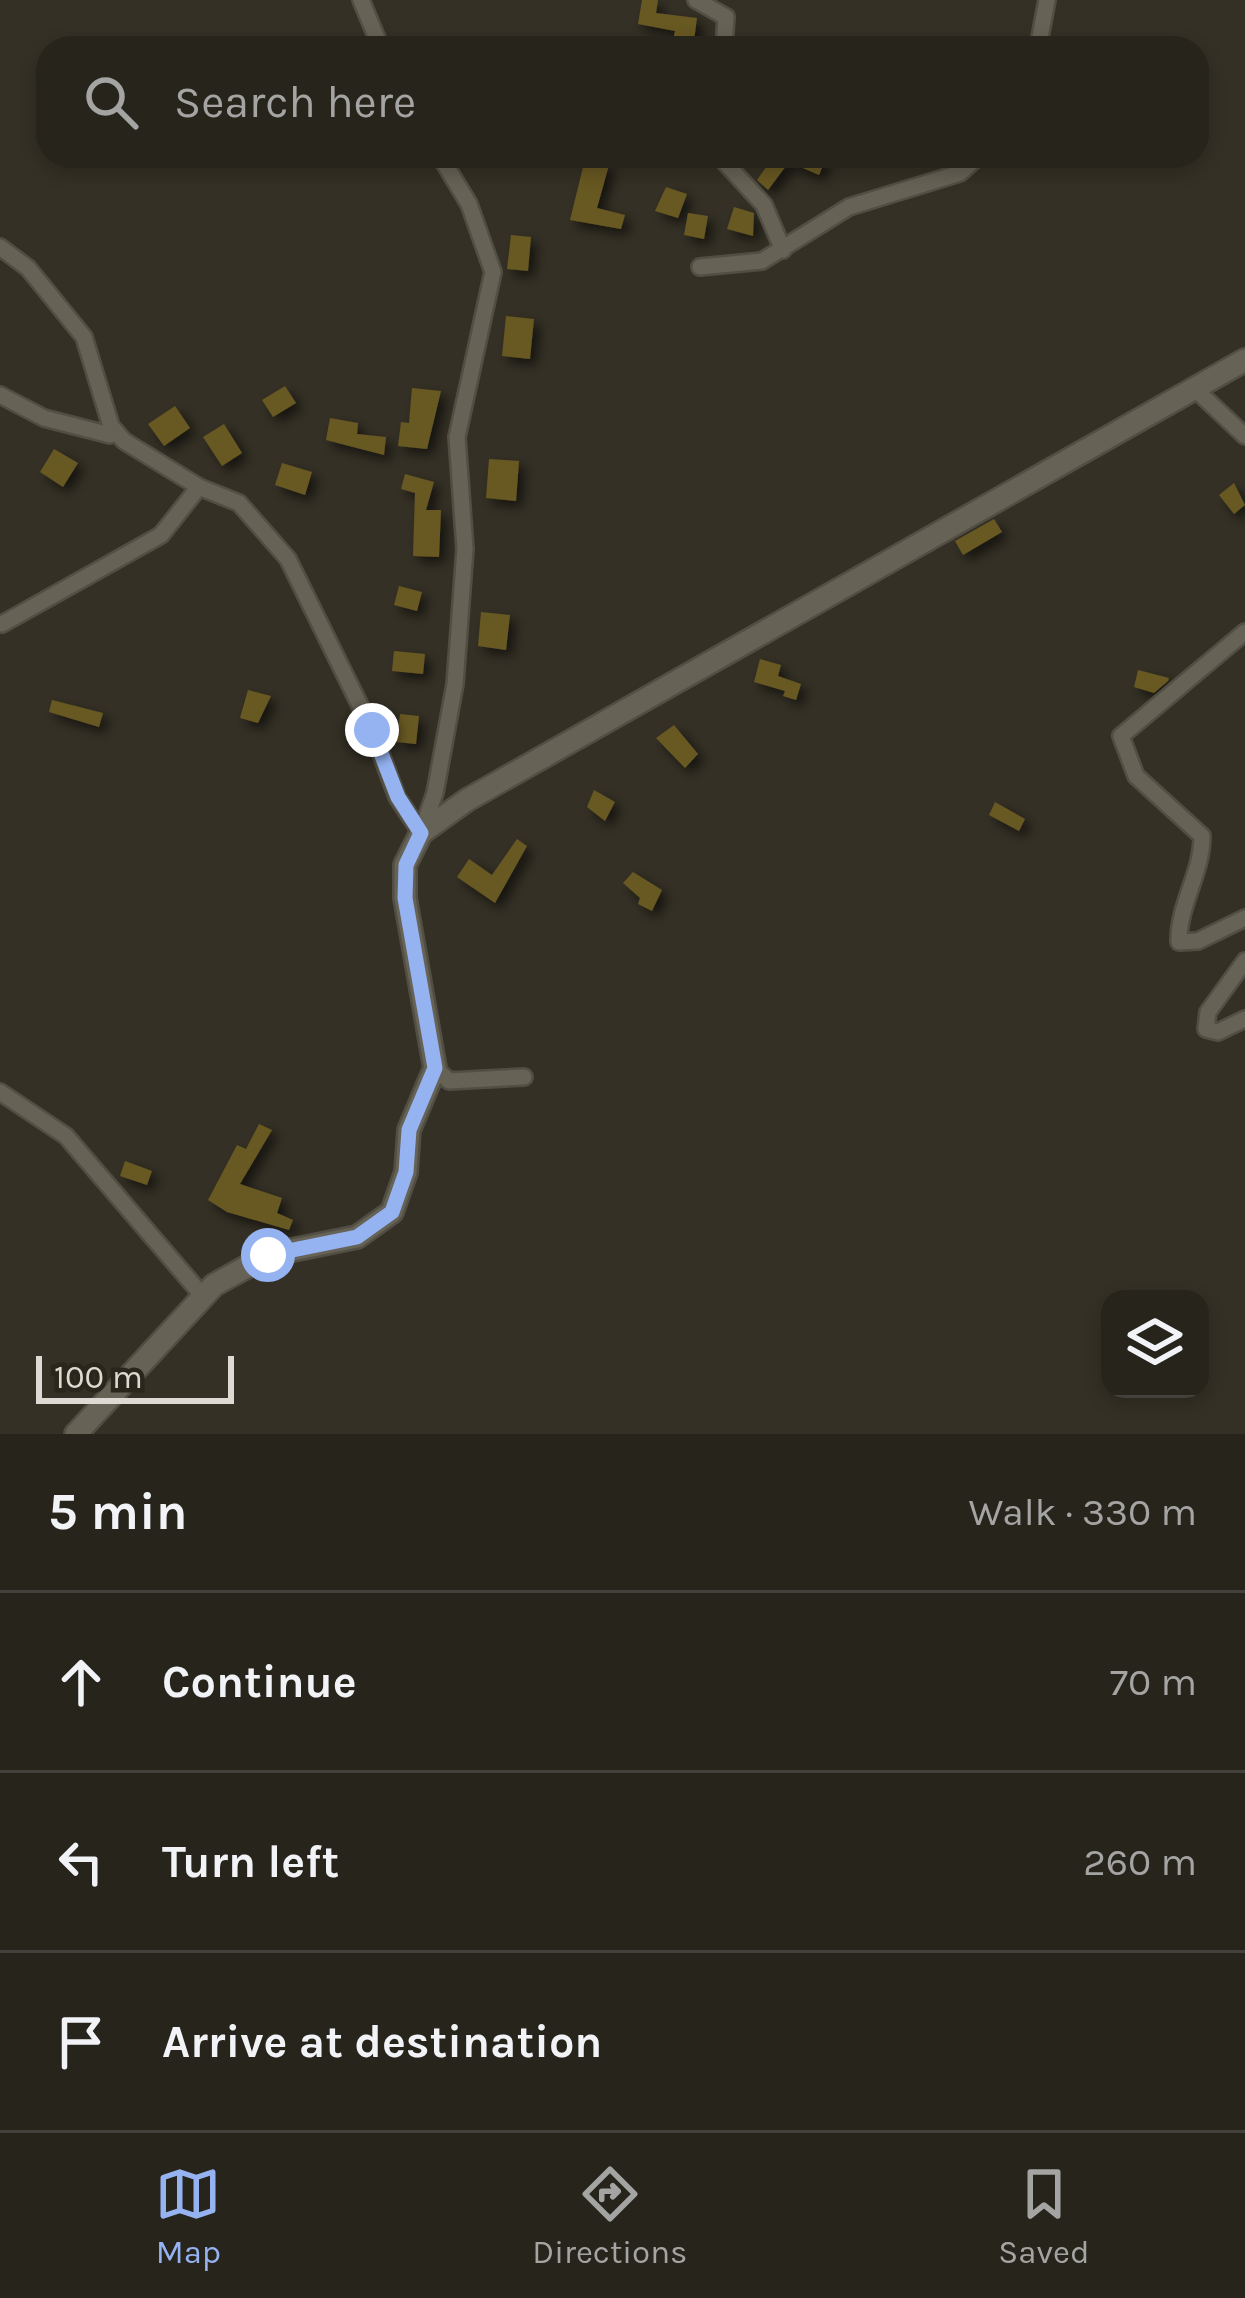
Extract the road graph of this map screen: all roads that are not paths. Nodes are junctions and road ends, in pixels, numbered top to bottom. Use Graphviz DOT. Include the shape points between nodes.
graph roads {
  1 [pos="361,0"];
  2 [pos="696,0"];
  3 [pos="1047,0"];
  4 [pos="376,36"];
  5 [pos="725,36"];
  6 [pos="1040,36"];
  7 [pos="447,168"];
  8 [pos="730,168"];
  9 [pos="966,168"];
  10 [pos="0,247"];
  11 [pos="783,250"];
  12 [pos="700,267"];
  13 [pos="1245,360"];
  14 [pos="1194,388"];
  15 [pos="0,395"];
  16 [pos="111,426"];
  17 [pos="1245,436"];
  18 [pos="200,487"];
  19 [pos="2,624"];
  20 [pos="1245,632"];
  21 [pos="421,833"];
  22 [pos="1245,918"];
  23 [pos="1245,962"];
  24 [pos="1245,1019"];
  25 [pos="435,1068"];
  26 [pos="524,1077"];
  27 [pos="0,1092"];
  28 [pos="202,1295"];
  29 [pos="76,1434"];
  1 -- 4 [label="street"];
  2 -- 5 [label="street" via="726,17"];
  3 -- 6 [label="street"];
  7 -- 21 [label="street" via="493,272 457,437 465,549 455,684"];
  8 -- 11 [label="street" via="764,205"];
  9 -- 11 [label="street" via="849,207"];
  10 -- 16 [label="street" via="28,268 83,337"];
  11 -- 12 [label="street" via="762,261"];
  13 -- 14 [label="street"];
  14 -- 17 [label="street"];
  14 -- 21 [label="street" via="705,662"];
  15 -- 16 [label="street" via="44,418 110,436"];
  16 -- 18 [label="street"];
  18 -- 19 [label="street" via="161,535"];
  18 -- 21 [label="street" via="239,503 288,559"];
  20 -- 22 [label="street" via="1121,736 1136,776 1202,836 1179,942"];
  21 -- 25 [label="street" via="406,865 405,898"];
  23 -- 24 [label="street" via="1208,1012 1206,1029"];
  25 -- 26 [label="street" via="449,1081"];
  25 -- 28 [label="street" via="409,1130 392,1212 357,1237 268,1255"];
  27 -- 28 [label="street" via="66,1136"];
  28 -- 29 [label="street"];
}
